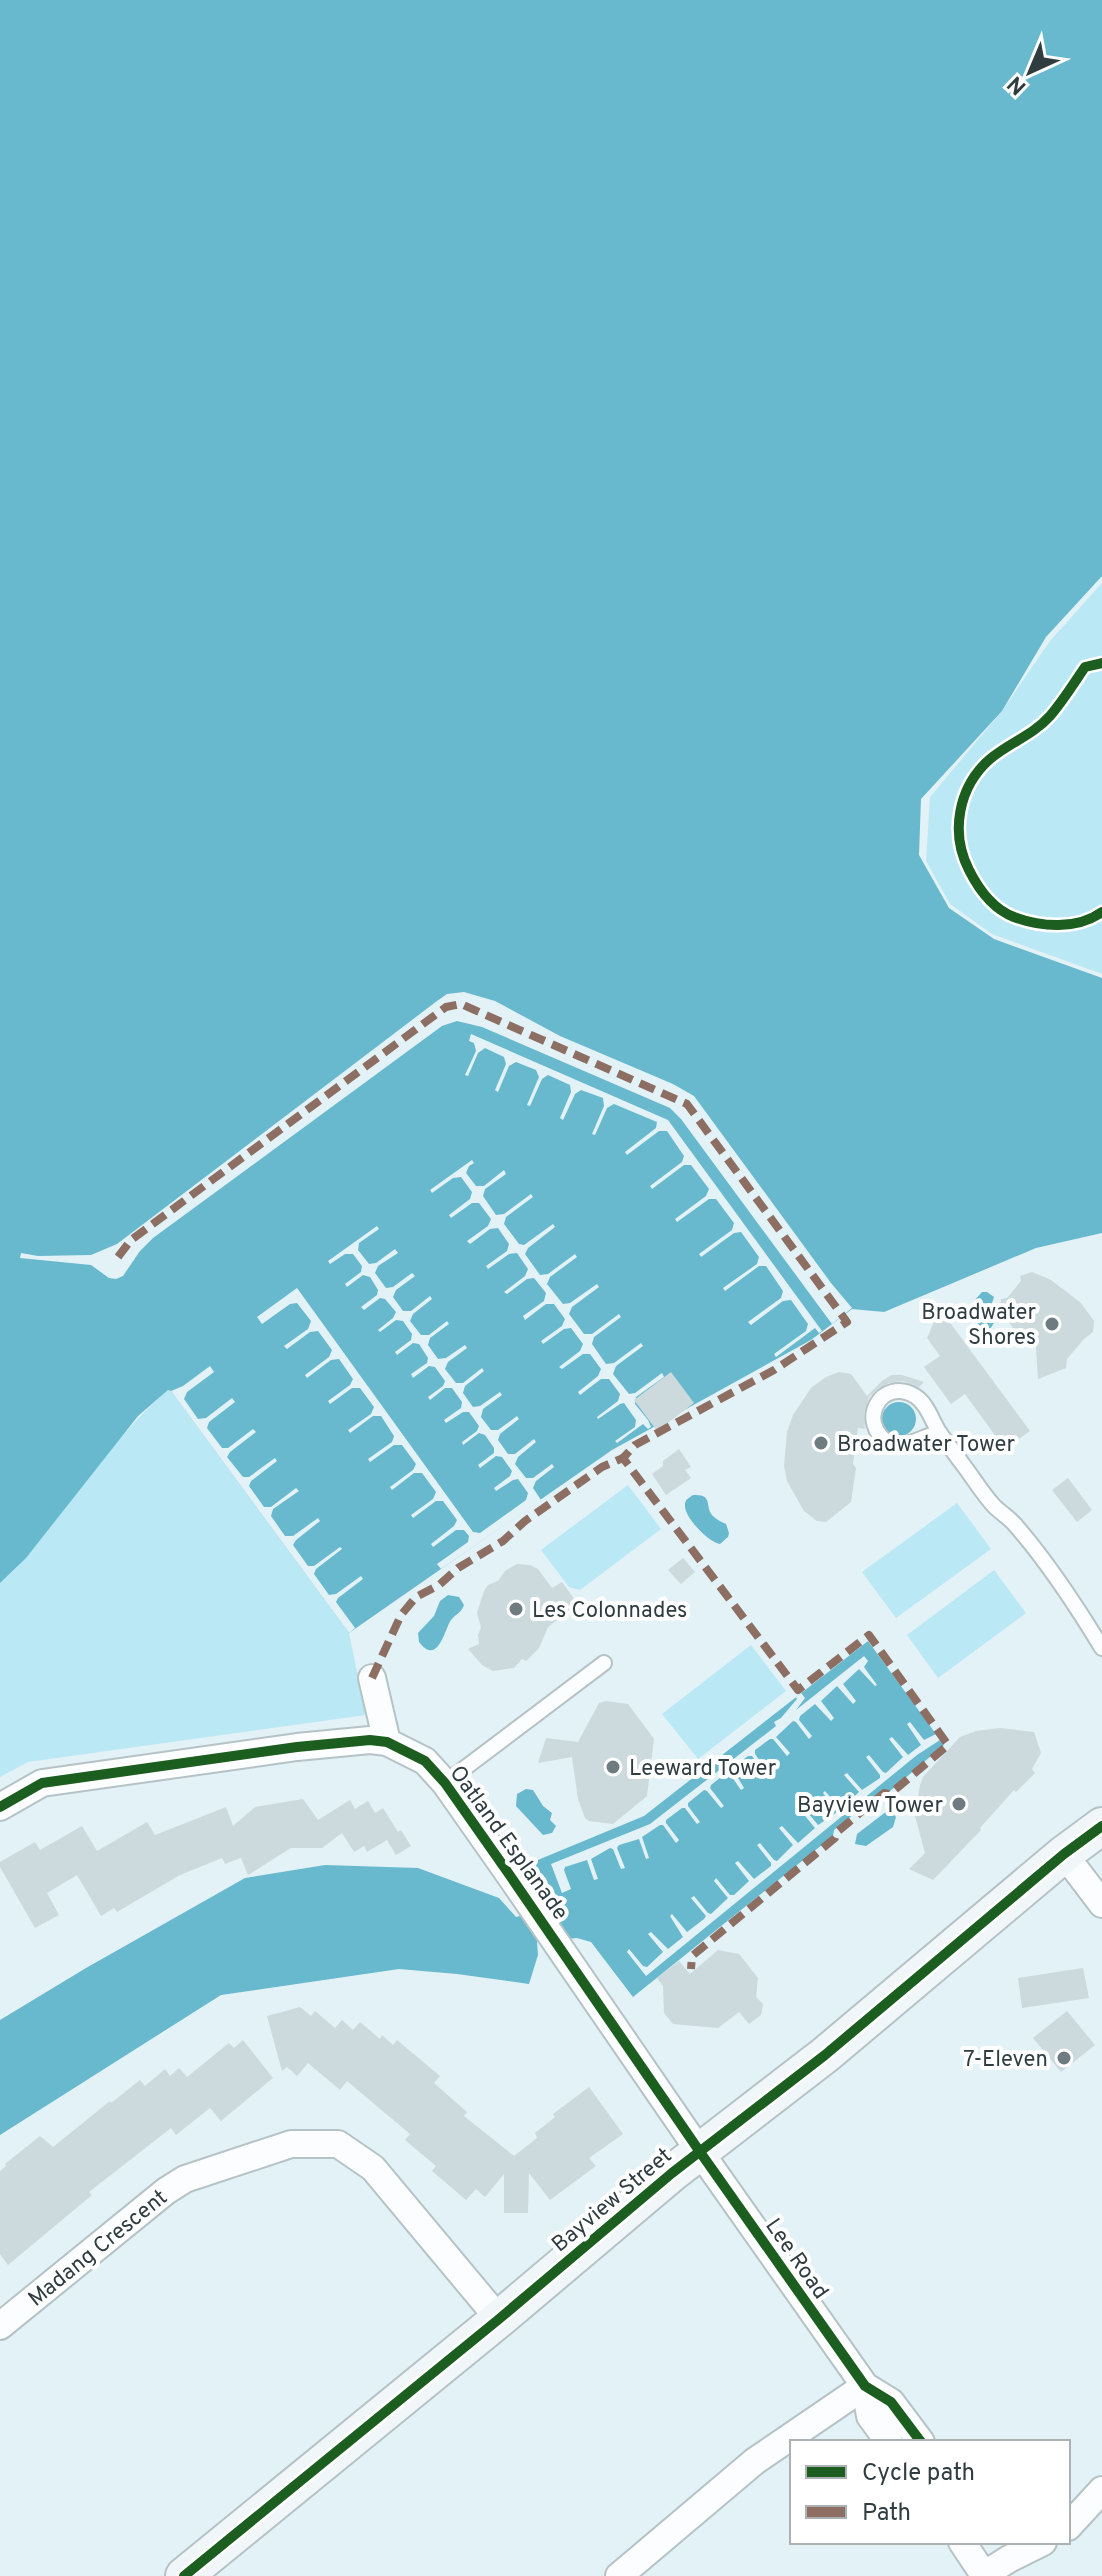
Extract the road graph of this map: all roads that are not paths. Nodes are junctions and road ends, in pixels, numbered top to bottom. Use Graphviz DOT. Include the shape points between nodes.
graph roads {
  1 [pos="940,1433"];
  2 [pos="1102,1648"];
  3 [pos="604,1663"];
  4 [pos="372,1678"];
  5 [pos="387,1742"];
  6 [pos="445,1783"];
  7 [pos="0,1807"];
  8 [pos="1102,1826"];
  9 [pos="1064,1854"];
  10 [pos="1102,1904"];
  11 [pos="700,2152"];
  12 [pos="499,2319"];
  13 [pos="0,2326"];
  14 [pos="865,2386"];
  15 [pos="888,2440"];
  16 [pos="920,2440"];
  17 [pos="1102,2490"];
  18 [pos="1070,2525"];
  19 [pos="963,2544"];
  20 [pos="1033,2544"];
  21 [pos="1002,2550"];
  22 [pos="983,2575"];
  23 [pos="184,2576"];
  24 [pos="619,2576"];
  1 -- 1 [label="lane" via="913,1395 896,1391 875,1406 876,1432 890,1444 908,1445"];
  1 -- 2 [label="lane" via="993,1505 1016,1525"];
  3 -- 6 [label="lane"];
  4 -- 5 [label="street"];
  5 -- 6 [label="street, Oatland Esplanade" via="425,1761"];
  5 -- 7 [label="street, Oatland Esplanade" via="297,1747 42,1783"];
  6 -- 11 [label="street, Oatland Esplanade"];
  8 -- 9 [label="main road, Bayview Street"];
  9 -- 10 [label="street"];
  9 -- 11 [label="main road, Bayview Street" via="825,2055"];
  11 -- 12 [label="main road, Bayview Street"];
  11 -- 14 [label="street, Lee Road"];
  12 -- 13 [label="street, Madang Crescent" via="373,2168 338,2144 291,2144 185,2179"];
  12 -- 23 [label="main road, Bayview Street"];
  14 -- 15 [label="street" via="870,2416"];
  14 -- 16 [label="street" via="891,2402"];
  14 -- 24 [label="street" via="755,2461"];
  17 -- 18 [label="street"];
  19 -- 22 [label="street"];
  20 -- 21 [label="street"];
  21 -- 22 [label="street"];
}
